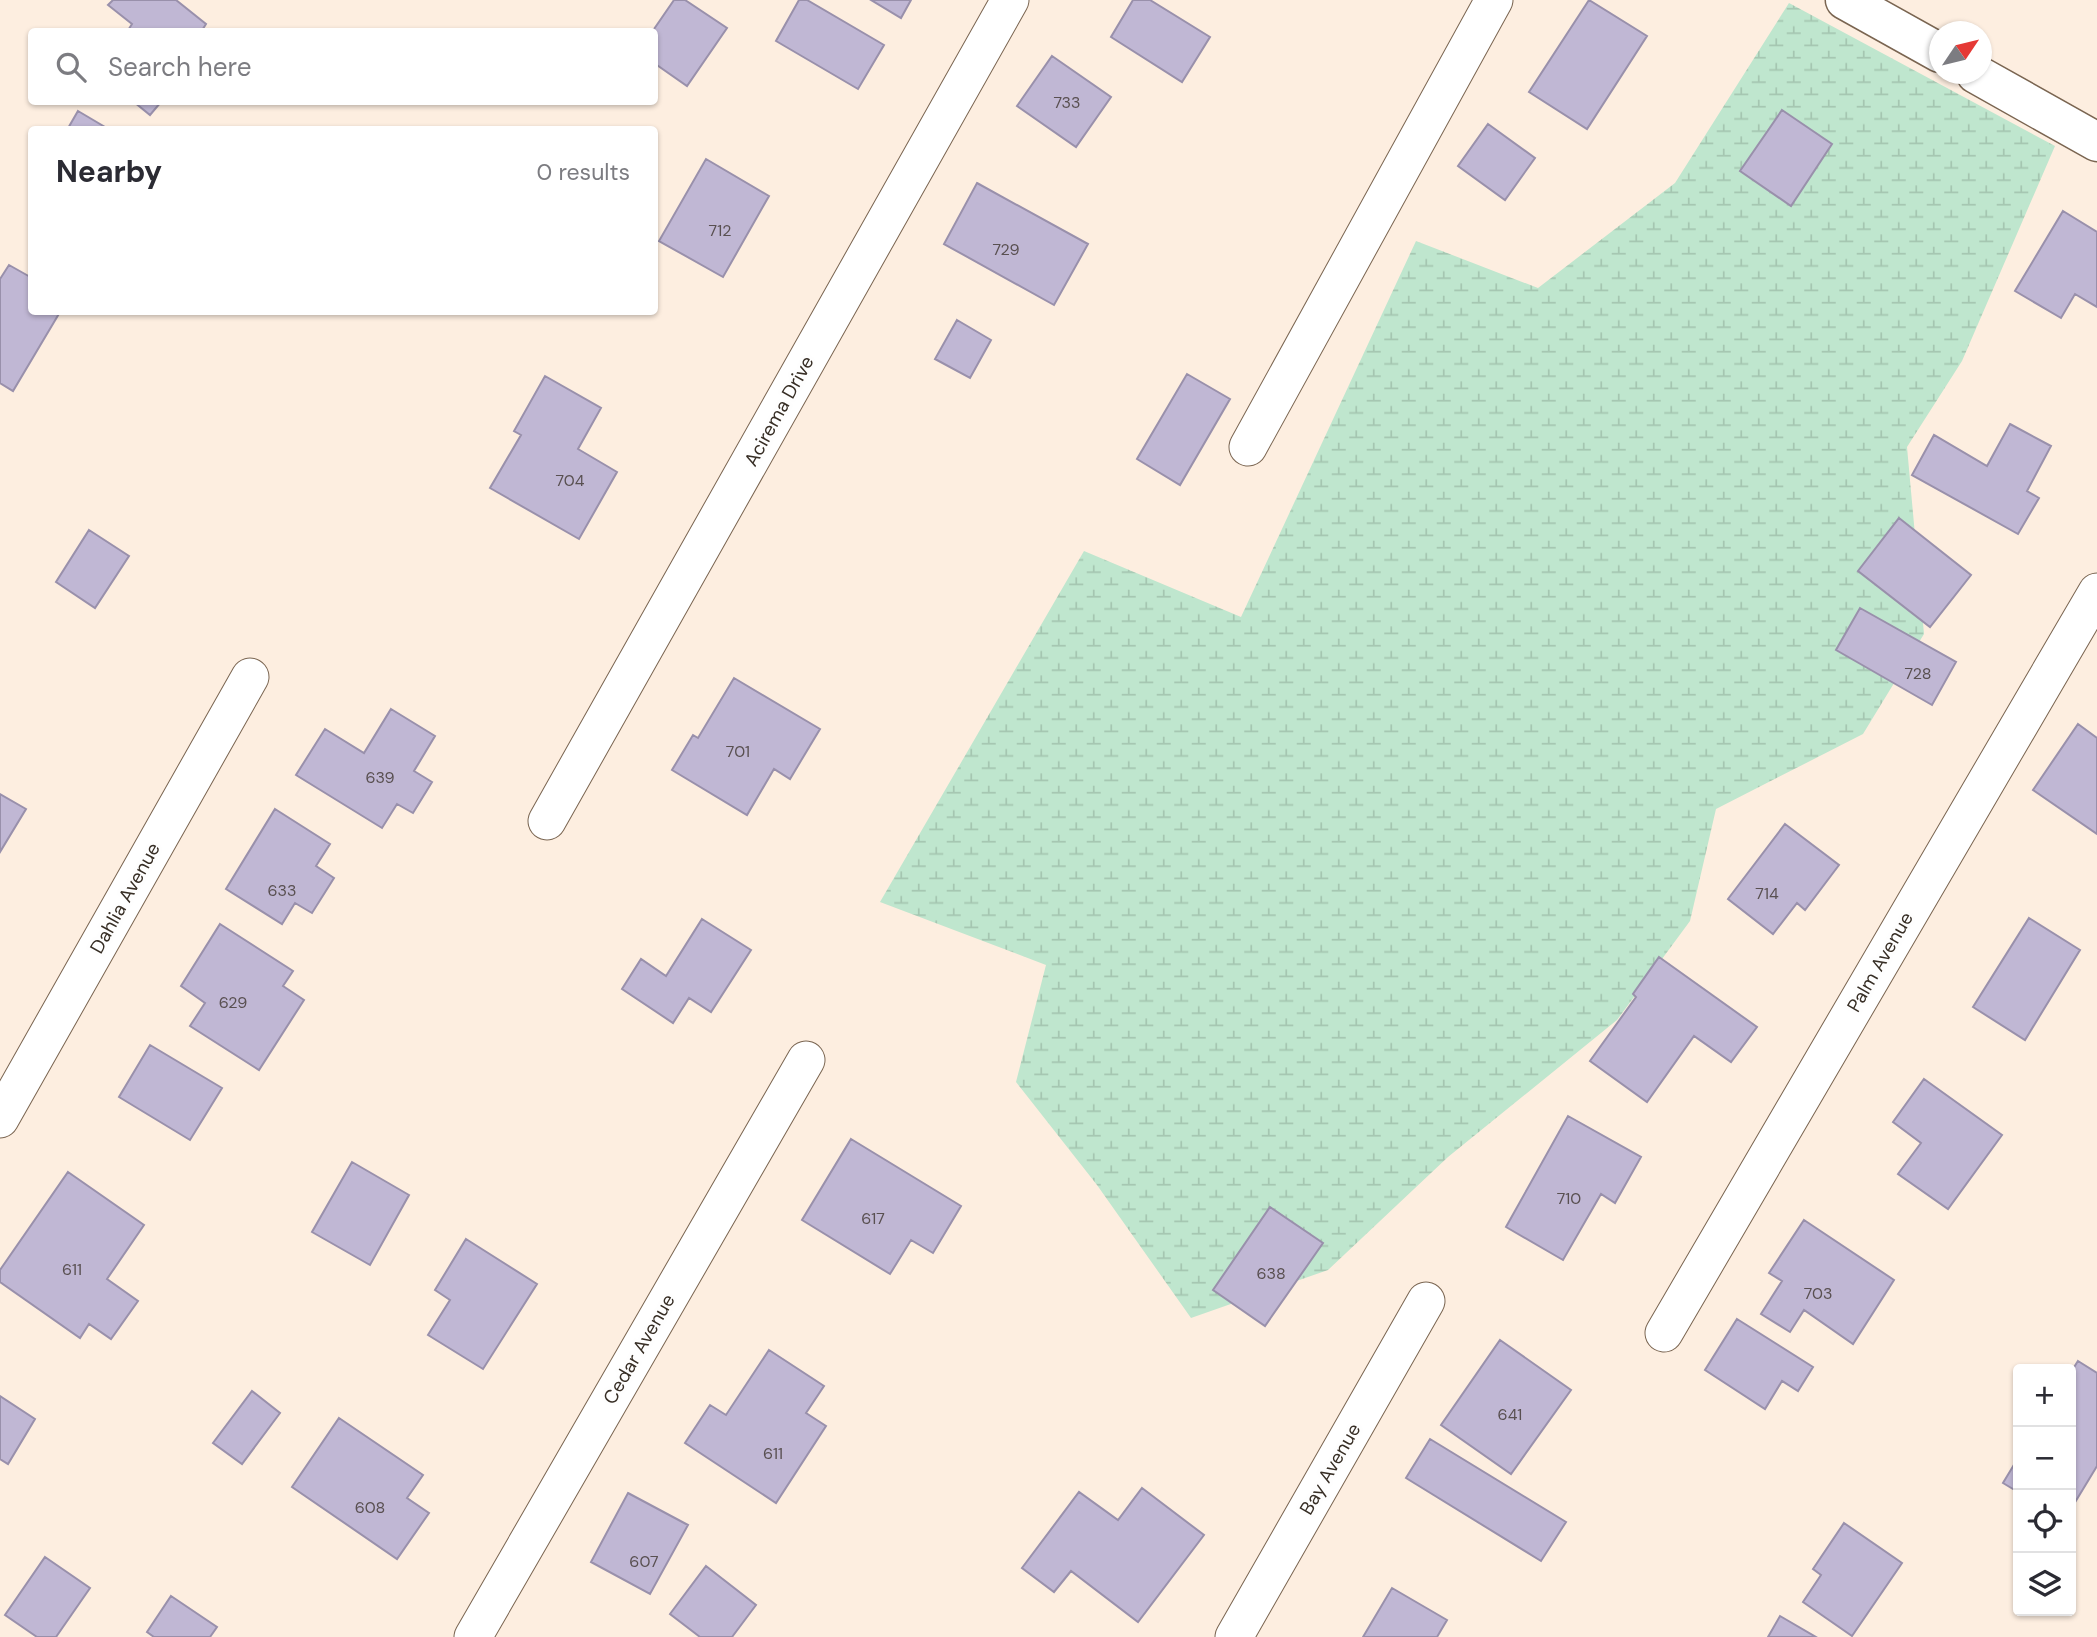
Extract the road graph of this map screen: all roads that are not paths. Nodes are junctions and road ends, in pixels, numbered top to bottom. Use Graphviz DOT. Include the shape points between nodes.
graph roads {
  1 [pos="1010,0"];
  2 [pos="1494,0"];
  3 [pos="1845,0"];
  4 [pos="1929,47"];
  5 [pos="1992,83"];
  6 [pos="2097,142"];
  7 [pos="1248,447"];
  8 [pos="2097,592"];
  9 [pos="250,677"];
  10 [pos="547,821"];
  11 [pos="806,1060"];
  12 [pos="0,1119"];
  13 [pos="1426,1301"];
  14 [pos="1664,1333"];
  15 [pos="473,1637"];
  16 [pos="1234,1637"];
  1 -- 10 [label="street, Acirema Drive"];
  2 -- 7 [label="street"];
  3 -- 4 [label="street"];
  5 -- 6 [label="street"];
  8 -- 14 [label="street, Palm Avenue"];
  9 -- 12 [label="street, Dahlia Avenue"];
  11 -- 15 [label="street, Cedar Avenue"];
  13 -- 16 [label="street, Bay Avenue"];
}
